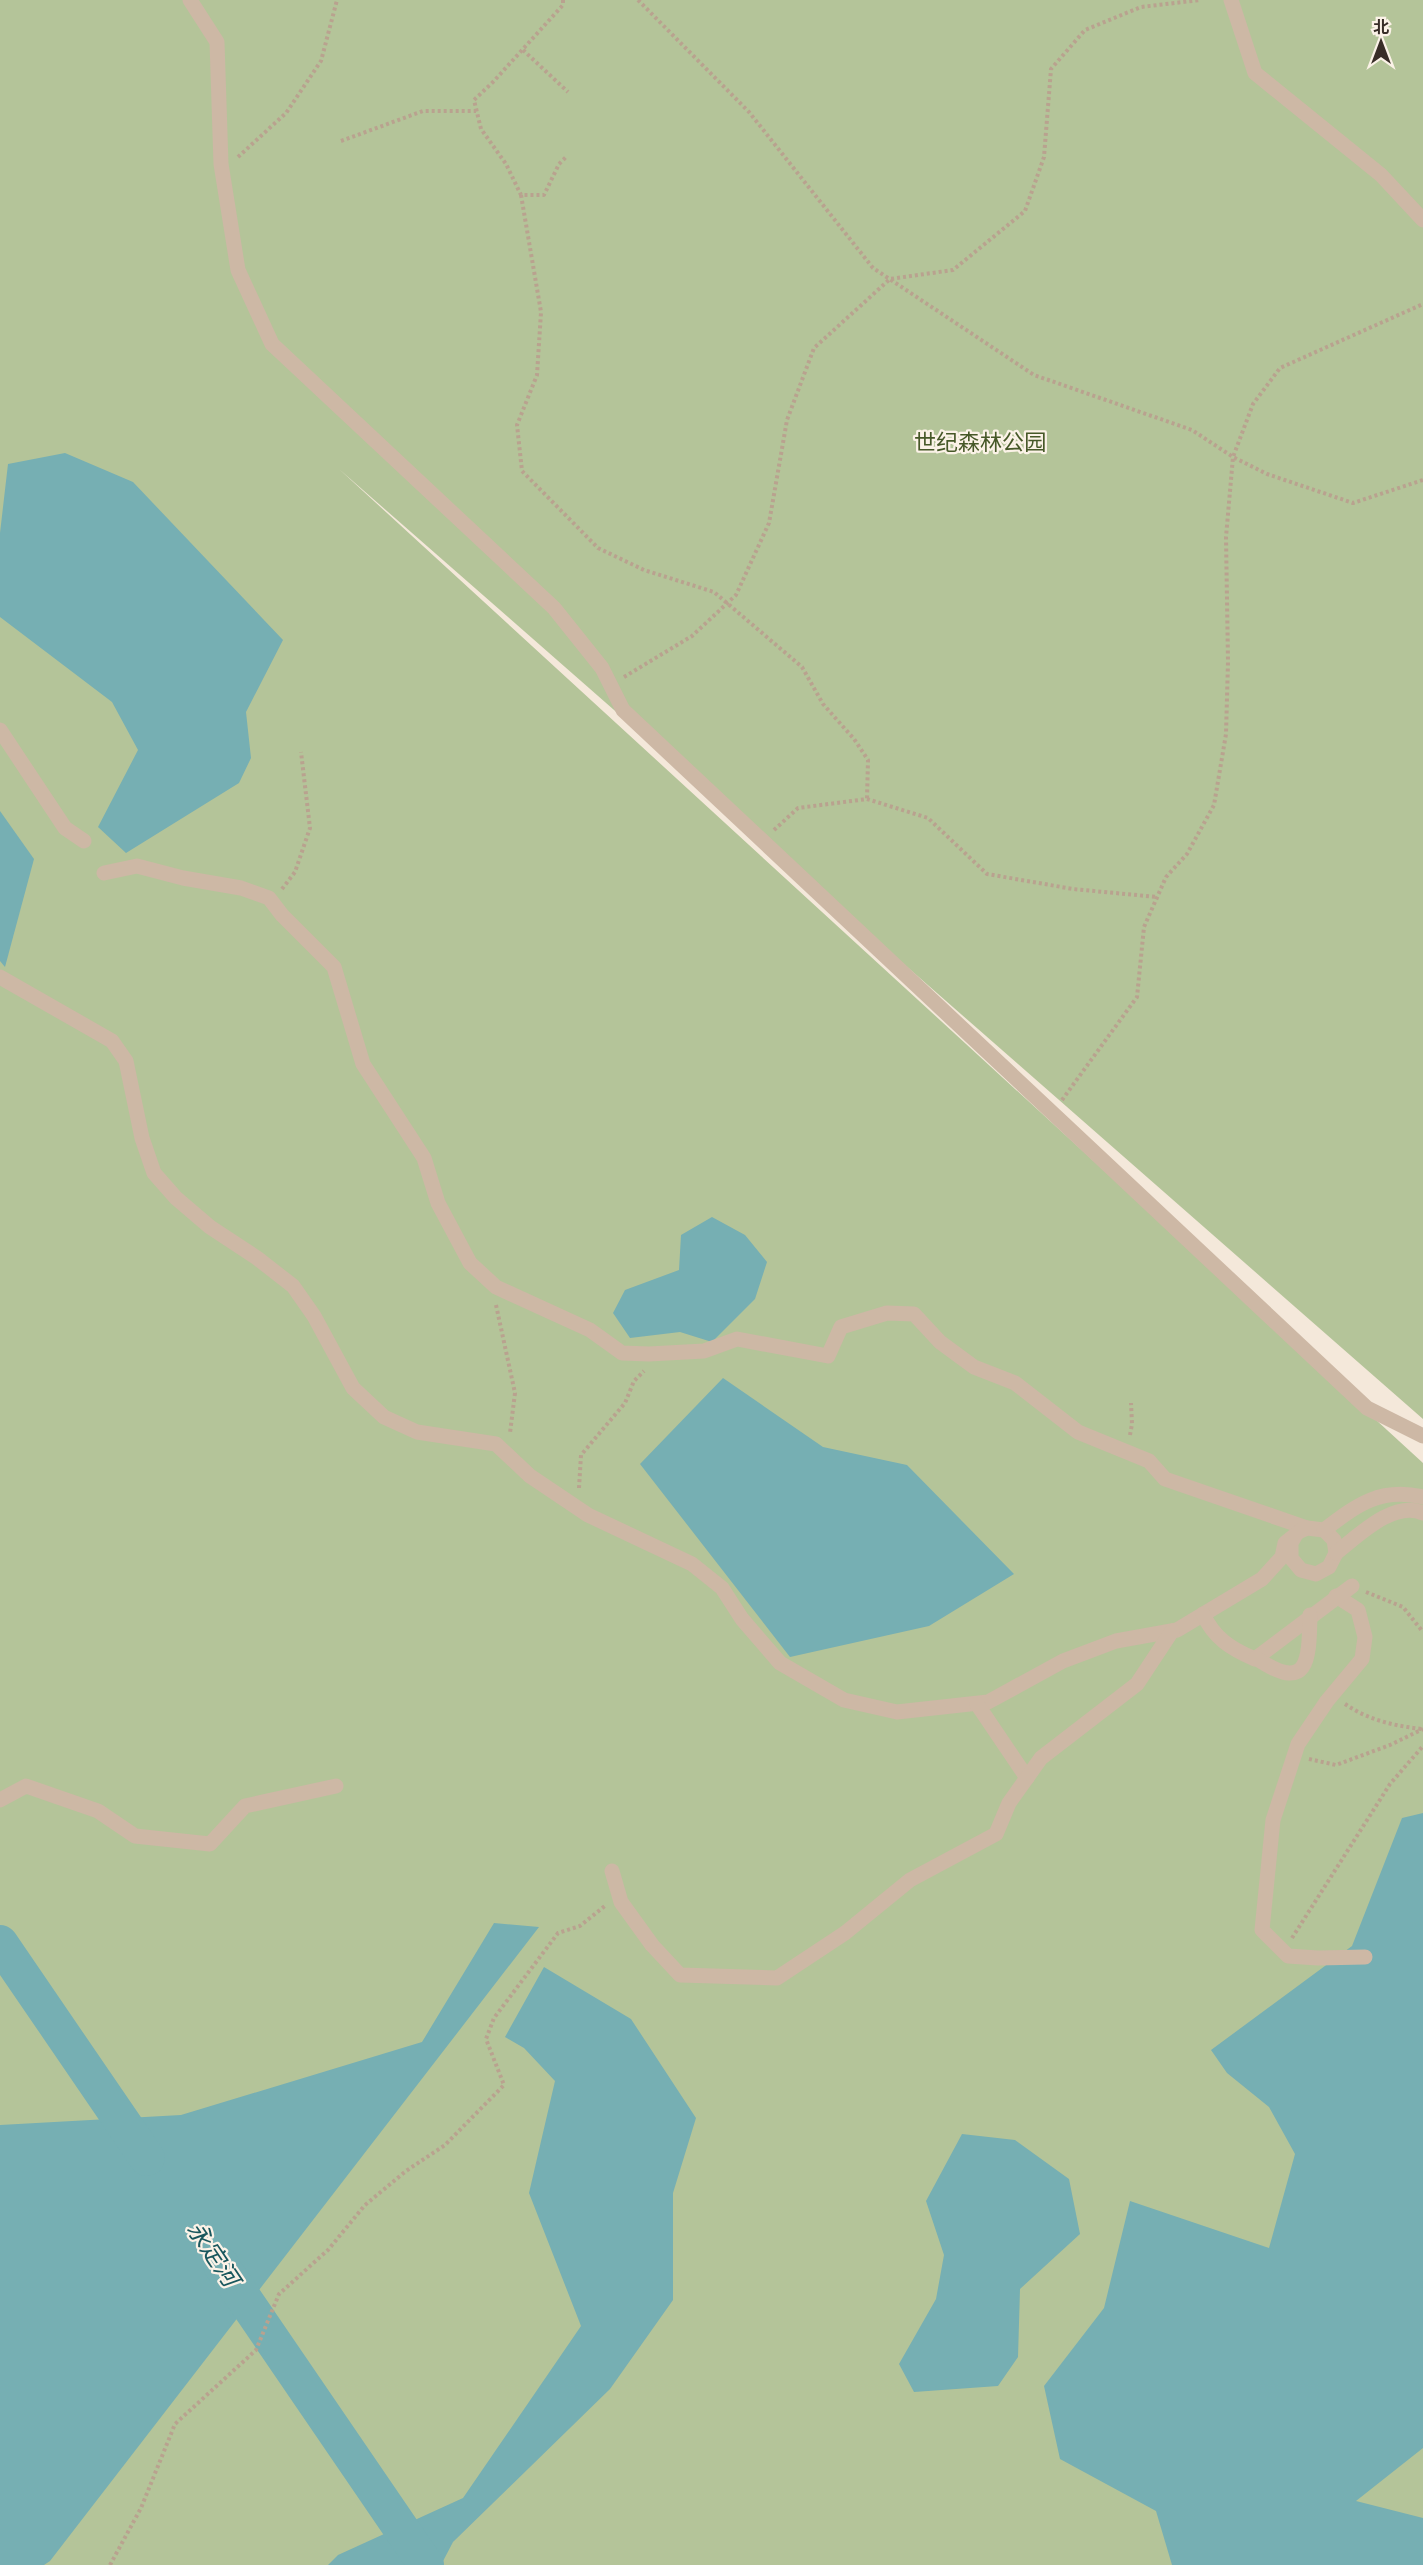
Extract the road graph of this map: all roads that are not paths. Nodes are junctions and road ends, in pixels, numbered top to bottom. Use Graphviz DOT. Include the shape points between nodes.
graph roads {
  1 [pos="190,0"];
  2 [pos="1231,0"];
  3 [pos="1423,220"];
  4 [pos="0,730"];
  5 [pos="84,841"];
  6 [pos="104,873"];
  7 [pos="0,977"];
  8 [pos="1423,1436"];
  9 [pos="1423,1497"];
  10 [pos="1423,1513"];
  11 [pos="1324,1530"];
  12 [pos="1301,1532"];
  13 [pos="1336,1553"];
  14 [pos="1352,1586"];
  15 [pos="1336,1596"];
  16 [pos="1203,1614"];
  17 [pos="1310,1616"];
  18 [pos="1172,1631"];
  19 [pos="1256,1658"];
  20 [pos="977,1704"];
  21 [pos="1027,1778"];
  22 [pos="336,1786"];
  23 [pos="0,1800"];
  24 [pos="612,1871"];
  25 [pos="1365,1957"];
  1 -- 8 [label="lane" via="217,42 222,171 238,270 272,344 554,608 602,668 623,710 1367,1408"];
  2 -- 3 [label="lane" via="1255,73 1381,176"];
  4 -- 5 [label="lane" via="65,828"];
  6 -- 12 [label="lane" via="137,866 242,888 269,898 334,967 363,1064 424,1158 438,1203 470,1263 496,1287 591,1330 622,1353 704,1351 737,1339 828,1356 841,1327 887,1313 914,1314 940,1342 974,1367 1015,1383 1078,1432 1149,1461 1165,1479"];
  7 -- 20 [label="lane" via="112,1041 126,1062 142,1138 154,1173 210,1227 293,1286 353,1388 384,1417 417,1432 496,1444 530,1476 580,1509 692,1564 722,1588 742,1619 780,1663 844,1700 897,1712"];
  9 -- 11 [label="lane" via="1403,1492 1374,1497"];
  10 -- 13 [label="lane" via="1397,1512 1373,1524"];
  11 -- 12 [label="lane"];
  11 -- 13 [label="lane" via="1334,1540"];
  12 -- 13 [label="lane" via="1291,1543 1291,1558 1301,1570 1316,1574 1323,1571 1334,1561"];
  12 -- 16 [label="lane" via="1285,1543 1282,1557 1262,1579"];
  14 -- 15 [label="lane"];
  15 -- 17 [label="lane"];
  15 -- 25 [label="lane" via="1358,1610 1365,1637 1362,1659 1298,1744 1273,1820 1262,1930 1288,1956"];
  16 -- 18 [label="lane"];
  16 -- 19 [label="lane" via="1209,1628 1223,1642"];
  17 -- 19 [label="lane"];
  17 -- 19 [label="lane" via="1308,1660 1298,1672 1288,1674 1273,1669"];
  18 -- 20 [label="lane" via="1116,1641 1063,1661 988,1702"];
  18 -- 21 [label="lane" via="1137,1684 1041,1758"];
  20 -- 21 [label="lane"];
  21 -- 24 [label="lane" via="1009,1803 996,1834 910,1880 845,1933 777,1978 680,1975 621,1902"];
  22 -- 23 [label="lane" via="244,1806 210,1844 135,1836 99,1811 26,1786"];
}
